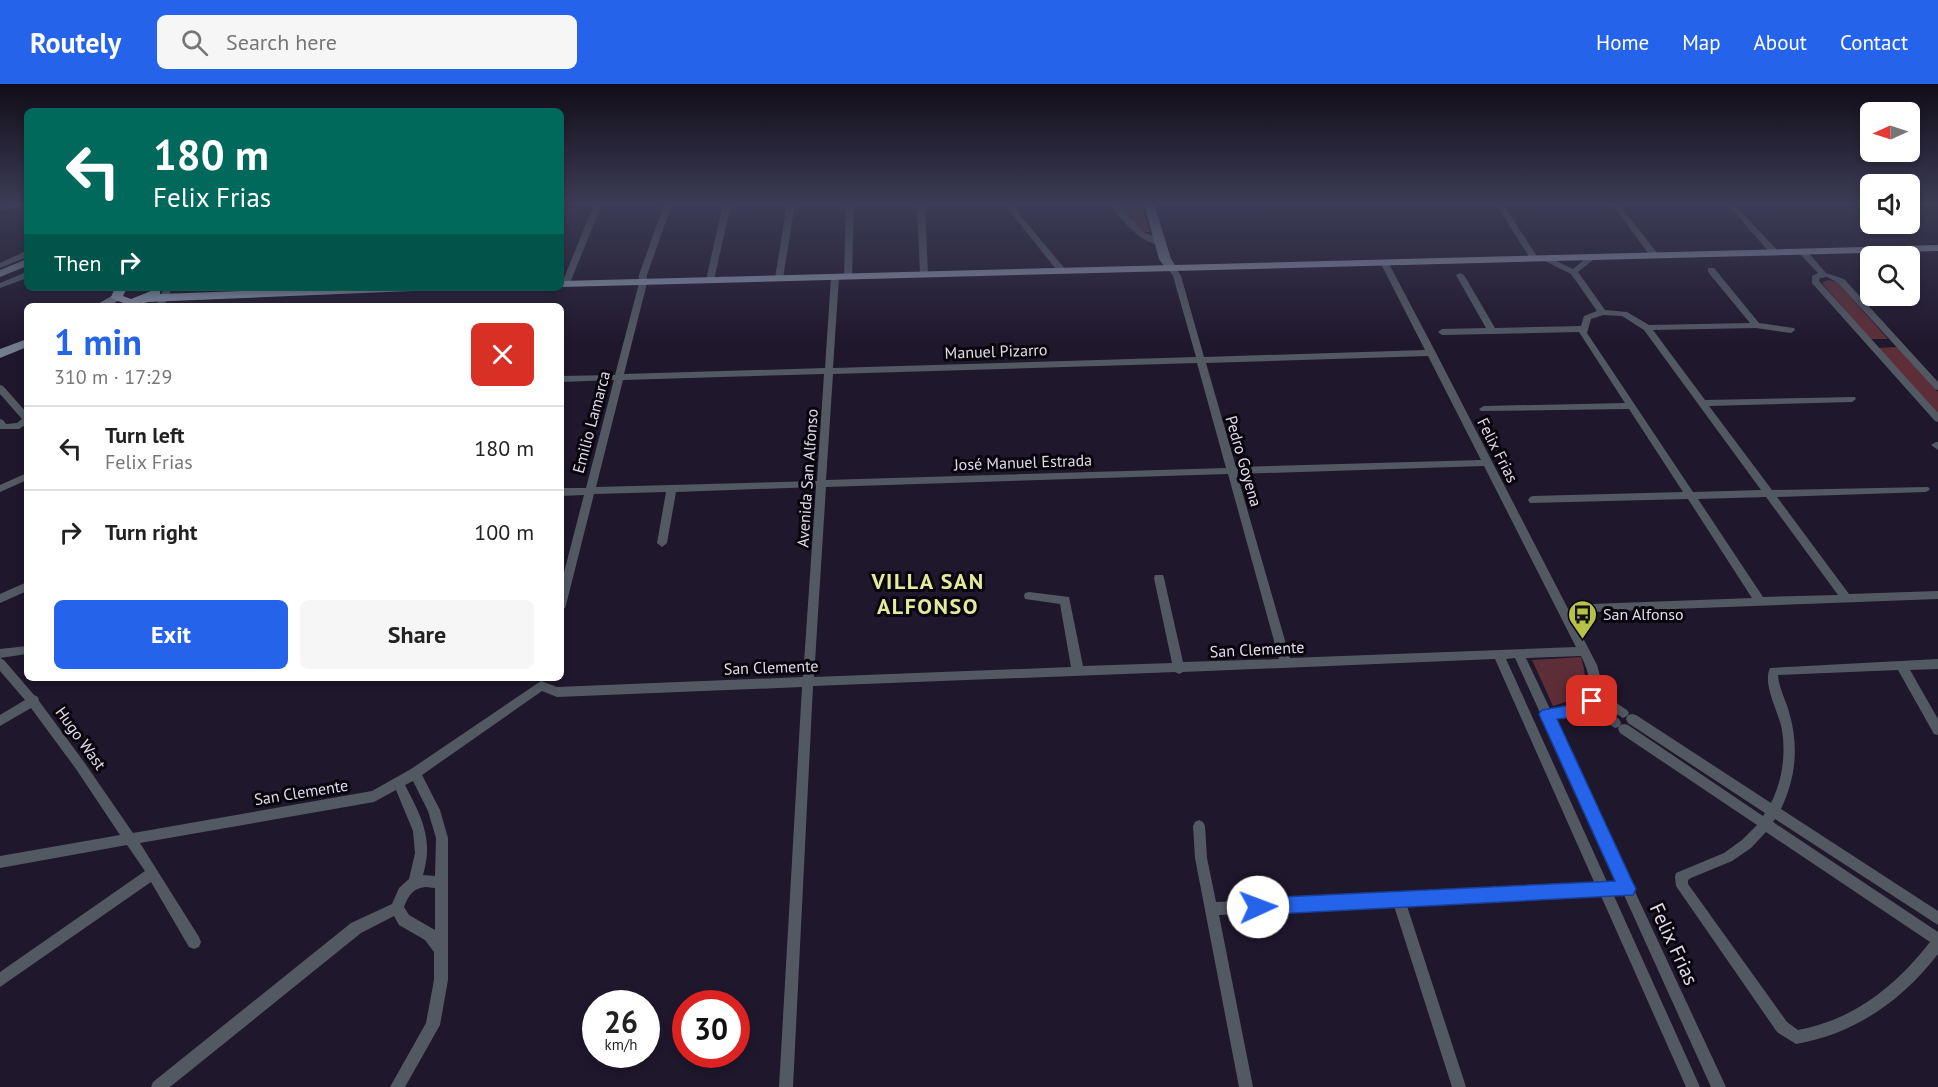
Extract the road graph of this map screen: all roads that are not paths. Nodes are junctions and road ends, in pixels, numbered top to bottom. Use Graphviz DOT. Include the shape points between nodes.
graph roads {
  1 [pos="578,251"];
  2 [pos="653,251"];
  3 [pos="717,251"];
  4 [pos="783,251"];
  5 [pos="849,251"];
  6 [pos="923,251"];
  7 [pos="1045,251"];
  8 [pos="1163,251"];
  9 [pos="1533,251"];
  10 [pos="1651,251"];
  11 [pos="1802,251"];
  12 [pos="1811,251"];
  13 [pos="1774,252"];
  14 [pos="24,255"];
  15 [pos="1654,255"];
  16 [pos="1593,257"];
  17 [pos="1538,258"];
  18 [pos="1384,262"];
  19 [pos="24,265"];
  20 [pos="0,266"];
  21 [pos="1171,268"];
  22 [pos="1711,270"];
  23 [pos="1062,271"];
  24 [pos="1574,272"];
  25 [pos="924,274"];
  26 [pos="1823,274"];
  27 [pos="24,275"];
  28 [pos="1460,275"];
  29 [pos="0,276"];
  30 [pos="848,276"];
  31 [pos="835,277"];
  32 [pos="779,278"];
  33 [pos="710,280"];
  34 [pos="643,282"];
  35 [pos="564,283"];
  36 [pos="0,286"];
  37 [pos="290,291"];
  38 [pos="119,296"];
  39 [pos="161,296"];
  40 [pos="106,303"];
  41 [pos="1602,312"];
  42 [pos="1756,325"];
  43 [pos="1647,328"];
  44 [pos="1583,329"];
  45 [pos="1791,330"];
  46 [pos="1492,331"];
  47 [pos="1442,332"];
  48 [pos="24,338"];
  49 [pos="1869,342"];
  50 [pos="1896,342"];
  51 [pos="24,343"];
  52 [pos="0,348"];
  53 [pos="1432,353"];
  54 [pos="0,354"];
  55 [pos="1200,360"];
  56 [pos="829,371"];
  57 [pos="620,377"];
  58 [pos="564,379"];
  59 [pos="1938,387"];
  60 [pos="0,388"];
  61 [pos="1852,399"];
  62 [pos="1702,403"];
  63 [pos="1632,406"];
  64 [pos="1484,409"];
  65 [pos="24,414"];
  66 [pos="1938,419"];
  67 [pos="0,422"];
  68 [pos="24,423"];
  69 [pos="19,426"];
  70 [pos="24,431"];
  71 [pos="1486,463"];
  72 [pos="1231,470"];
  73 [pos="24,477"];
  74 [pos="821,483"];
  75 [pos="672,488"];
  76 [pos="0,489"];
  77 [pos="1925,489"];
  78 [pos="590,491"];
  79 [pos="564,492"];
  80 [pos="1768,493"];
  81 [pos="1692,495"];
  82 [pos="1533,500"];
  83 [pos="662,543"];
  84 [pos="1159,578"];
  85 [pos="24,587"];
  86 [pos="564,594"];
  87 [pos="1938,595"];
  88 [pos="1029,596"];
  89 [pos="1846,598"];
  90 [pos="0,599"];
  91 [pos="1760,601"];
  92 [pos="1592,608"];
  93 [pos="24,650"];
  94 [pos="1584,651"];
  95 [pos="0,654"];
  96 [pos="1499,655"];
  97 [pos="1519,655"];
  98 [pos="0,663"];
  99 [pos="1287,664"];
  100 [pos="1938,664"];
  101 [pos="1901,665"];
  102 [pos="1179,669"];
  103 [pos="1078,672"];
  104 [pos="542,682"];
  105 [pos="808,682"];
  106 [pos="34,700"];
  107 [pos="1591,700"];
  108 [pos="1547,714"];
  109 [pos="0,721"];
  110 [pos="1624,721"];
  111 [pos="1938,730"];
  112 [pos="415,773"];
  113 [pos="399,784"];
  114 [pos="1774,812"];
  115 [pos="1766,825"];
  116 [pos="1199,826"];
  117 [pos="129,838"];
  118 [pos="0,862"];
  119 [pos="153,873"];
  120 [pos="415,881"];
  121 [pos="442,884"];
  122 [pos="1627,889"];
  123 [pos="1604,890"];
  124 [pos="1399,901"];
  125 [pos="397,908"];
  126 [pos="1211,909"];
  127 [pos="1938,919"];
  128 [pos="194,942"];
  129 [pos="1938,942"];
  130 [pos="442,951"];
  131 [pos="0,980"];
  132 [pos="158,1087"];
  133 [pos="397,1087"];
  134 [pos="786,1087"];
  135 [pos="1246,1087"];
  136 [pos="1459,1087"];
  137 [pos="1693,1087"];
  138 [pos="1719,1087"];
  1 -- 35 [label="street"];
  2 -- 34 [label="street, Emilio Lamarca"];
  3 -- 33 [label="street"];
  4 -- 32 [label="street"];
  5 -- 30 [label="street"];
  6 -- 25 [label="street"];
  7 -- 23 [label="street"];
  8 -- 21 [label="main road"];
  9 -- 17 [label="street"];
  10 -- 15 [label="street"];
  11 -- 12 [label="main road"];
  11 -- 13 [label="main road"];
  11 -- 26 [label="street"];
  13 -- 15 [label="main road"];
  14 -- 20 [label="street"];
  15 -- 16 [label="main road"];
  16 -- 17 [label="main road"];
  16 -- 24 [label="street"];
  17 -- 18 [label="main road"];
  17 -- 24 [label="street"];
  18 -- 21 [label="main road"];
  18 -- 53 [label="street, Felix Frias"];
  19 -- 29 [label="main road"];
  21 -- 23 [label="main road"];
  21 -- 55 [label="street, Pedro Goyena" via="1177,276"];
  22 -- 42 [label="street"];
  23 -- 25 [label="main road"];
  24 -- 41 [label="street"];
  25 -- 30 [label="main road"];
  26 -- 49 [label="street" via="1816,276 1815,281"];
  26 -- 50 [label="street" via="1841,281"];
  27 -- 36 [label="street"];
  28 -- 46 [label="street"];
  30 -- 31 [label="main road"];
  31 -- 32 [label="main road"];
  31 -- 56 [label="street, Avenida San Alfonso"];
  32 -- 33 [label="main road"];
  33 -- 34 [label="main road"];
  34 -- 35 [label="main road"];
  34 -- 57 [label="street, Emilio Lamarca"];
  37 -- 39 [label="main road"];
  38 -- 39 [label="main road"];
  38 -- 40 [label="main road"];
  41 -- 43 [label="street" via="1624,314"];
  41 -- 44 [label="street" via="1587,318"];
  42 -- 43 [label="street"];
  42 -- 45 [label="street"];
  43 -- 62 [label="street"];
  44 -- 46 [label="street"];
  44 -- 63 [label="street"];
  46 -- 47 [label="street"];
  48 -- 52 [label="main road"];
  49 -- 50 [label="street"];
  49 -- 66 [label="street"];
  50 -- 59 [label="street"];
  51 -- 54 [label="main road"];
  53 -- 55 [label="street, Manuel Pizarro"];
  53 -- 71 [label="street, Felix Frias"];
  55 -- 56 [label="street, Manuel Pizarro"];
  55 -- 72 [label="street, Pedro Goyena"];
  56 -- 57 [label="street, Manuel Pizarro"];
  56 -- 74 [label="street, Avenida San Alfonso"];
  57 -- 58 [label="street, Manuel Pizarro"];
  57 -- 78 [label="street, Emilio Lamarca"];
  60 -- 65 [label="street"];
  61 -- 62 [label="street"];
  62 -- 80 [label="street"];
  63 -- 64 [label="street"];
  63 -- 81 [label="street"];
  67 -- 69 [label="street" via="7,428"];
  68 -- 69 [label="street"];
  69 -- 70 [label="street"];
  71 -- 72 [label="street, José Manuel Estrada"];
  71 -- 94 [label="street, Felix Frias"];
  72 -- 74 [label="street, José Manuel Estrada"];
  72 -- 99 [label="street, Pedro Goyena"];
  73 -- 76 [label="street"];
  74 -- 75 [label="street, José Manuel Estrada"];
  74 -- 105 [label="street, Avenida San Alfonso"];
  75 -- 78 [label="street, José Manuel Estrada"];
  75 -- 83 [label="street"];
  77 -- 80 [label="street"];
  78 -- 79 [label="street, José Manuel Estrada"];
  78 -- 86 [label="street, Emilio Lamarca"];
  80 -- 81 [label="street"];
  80 -- 89 [label="street"];
  81 -- 82 [label="street"];
  81 -- 91 [label="street"];
  84 -- 102 [label="street"];
  85 -- 90 [label="street"];
  87 -- 89 [label="street"];
  88 -- 103 [label="street" via="1065,600"];
  89 -- 91 [label="street"];
  91 -- 92 [label="street"];
  93 -- 95 [label="street"];
  94 -- 97 [label="street, San Clemente"];
  94 -- 107 [label="street, Felix Frias" via="1595,677"];
  96 -- 97 [label="street, San Clemente"];
  96 -- 99 [label="street, San Clemente"];
  96 -- 123 [label="street"];
  97 -- 108 [label="street, Felix Frias"];
  98 -- 106 [label="street, Hugo Wast"];
  99 -- 102 [label="street, San Clemente"];
  100 -- 101 [label="street"];
  101 -- 111 [label="street"];
  101 -- 114 [label="street" via="1774,671 1791,748 1790,772"];
  102 -- 103 [label="street, San Clemente"];
  103 -- 105 [label="street, San Clemente"];
  104 -- 105 [label="street, San Clemente" via="557,692"];
  104 -- 112 [label="street, San Clemente"];
  105 -- 134 [label="street, Avenida San Alfonso"];
  106 -- 109 [label="street"];
  106 -- 117 [label="street, Hugo Wast"];
  107 -- 108 [label="street" via="1573,711"];
  107 -- 110 [label="street"];
  108 -- 122 [label="street, Felix Frias"];
  110 -- 114 [label="street"];
  110 -- 115 [label="street"];
  112 -- 113 [label="street, San Clemente"];
  112 -- 121 [label="street" via="434,810 442,838"];
  113 -- 117 [label="street, San Clemente" via="365,798"];
  113 -- 120 [label="street" via="423,837"];
  114 -- 115 [label="street"];
  114 -- 127 [label="street"];
  115 -- 129 [label="street"];
  115 -- 129 [label="street" via="1730,856 1681,877 1681,882 1787,1031 1806,1036 1866,1011 1918,969"];
  116 -- 126 [label="street"];
  117 -- 118 [label="street, San Clemente"];
  117 -- 119 [label="street, Hugo Wast"];
  119 -- 128 [label="street, Hugo Wast"];
  119 -- 131 [label="street"];
  120 -- 121 [label="street" via="427,879"];
  120 -- 125 [label="street" via="406,888"];
  121 -- 130 [label="street"];
  122 -- 123 [label="street"];
  122 -- 138 [label="street, Felix Frias"];
  123 -- 124 [label="street"];
  123 -- 137 [label="street"];
  124 -- 126 [label="street"];
  124 -- 136 [label="street"];
  125 -- 130 [label="street" via="404,920 430,935"];
  125 -- 132 [label="street" via="356,928"];
  126 -- 135 [label="street"];
  130 -- 133 [label="street" via="440,997 433,1025"];
}
